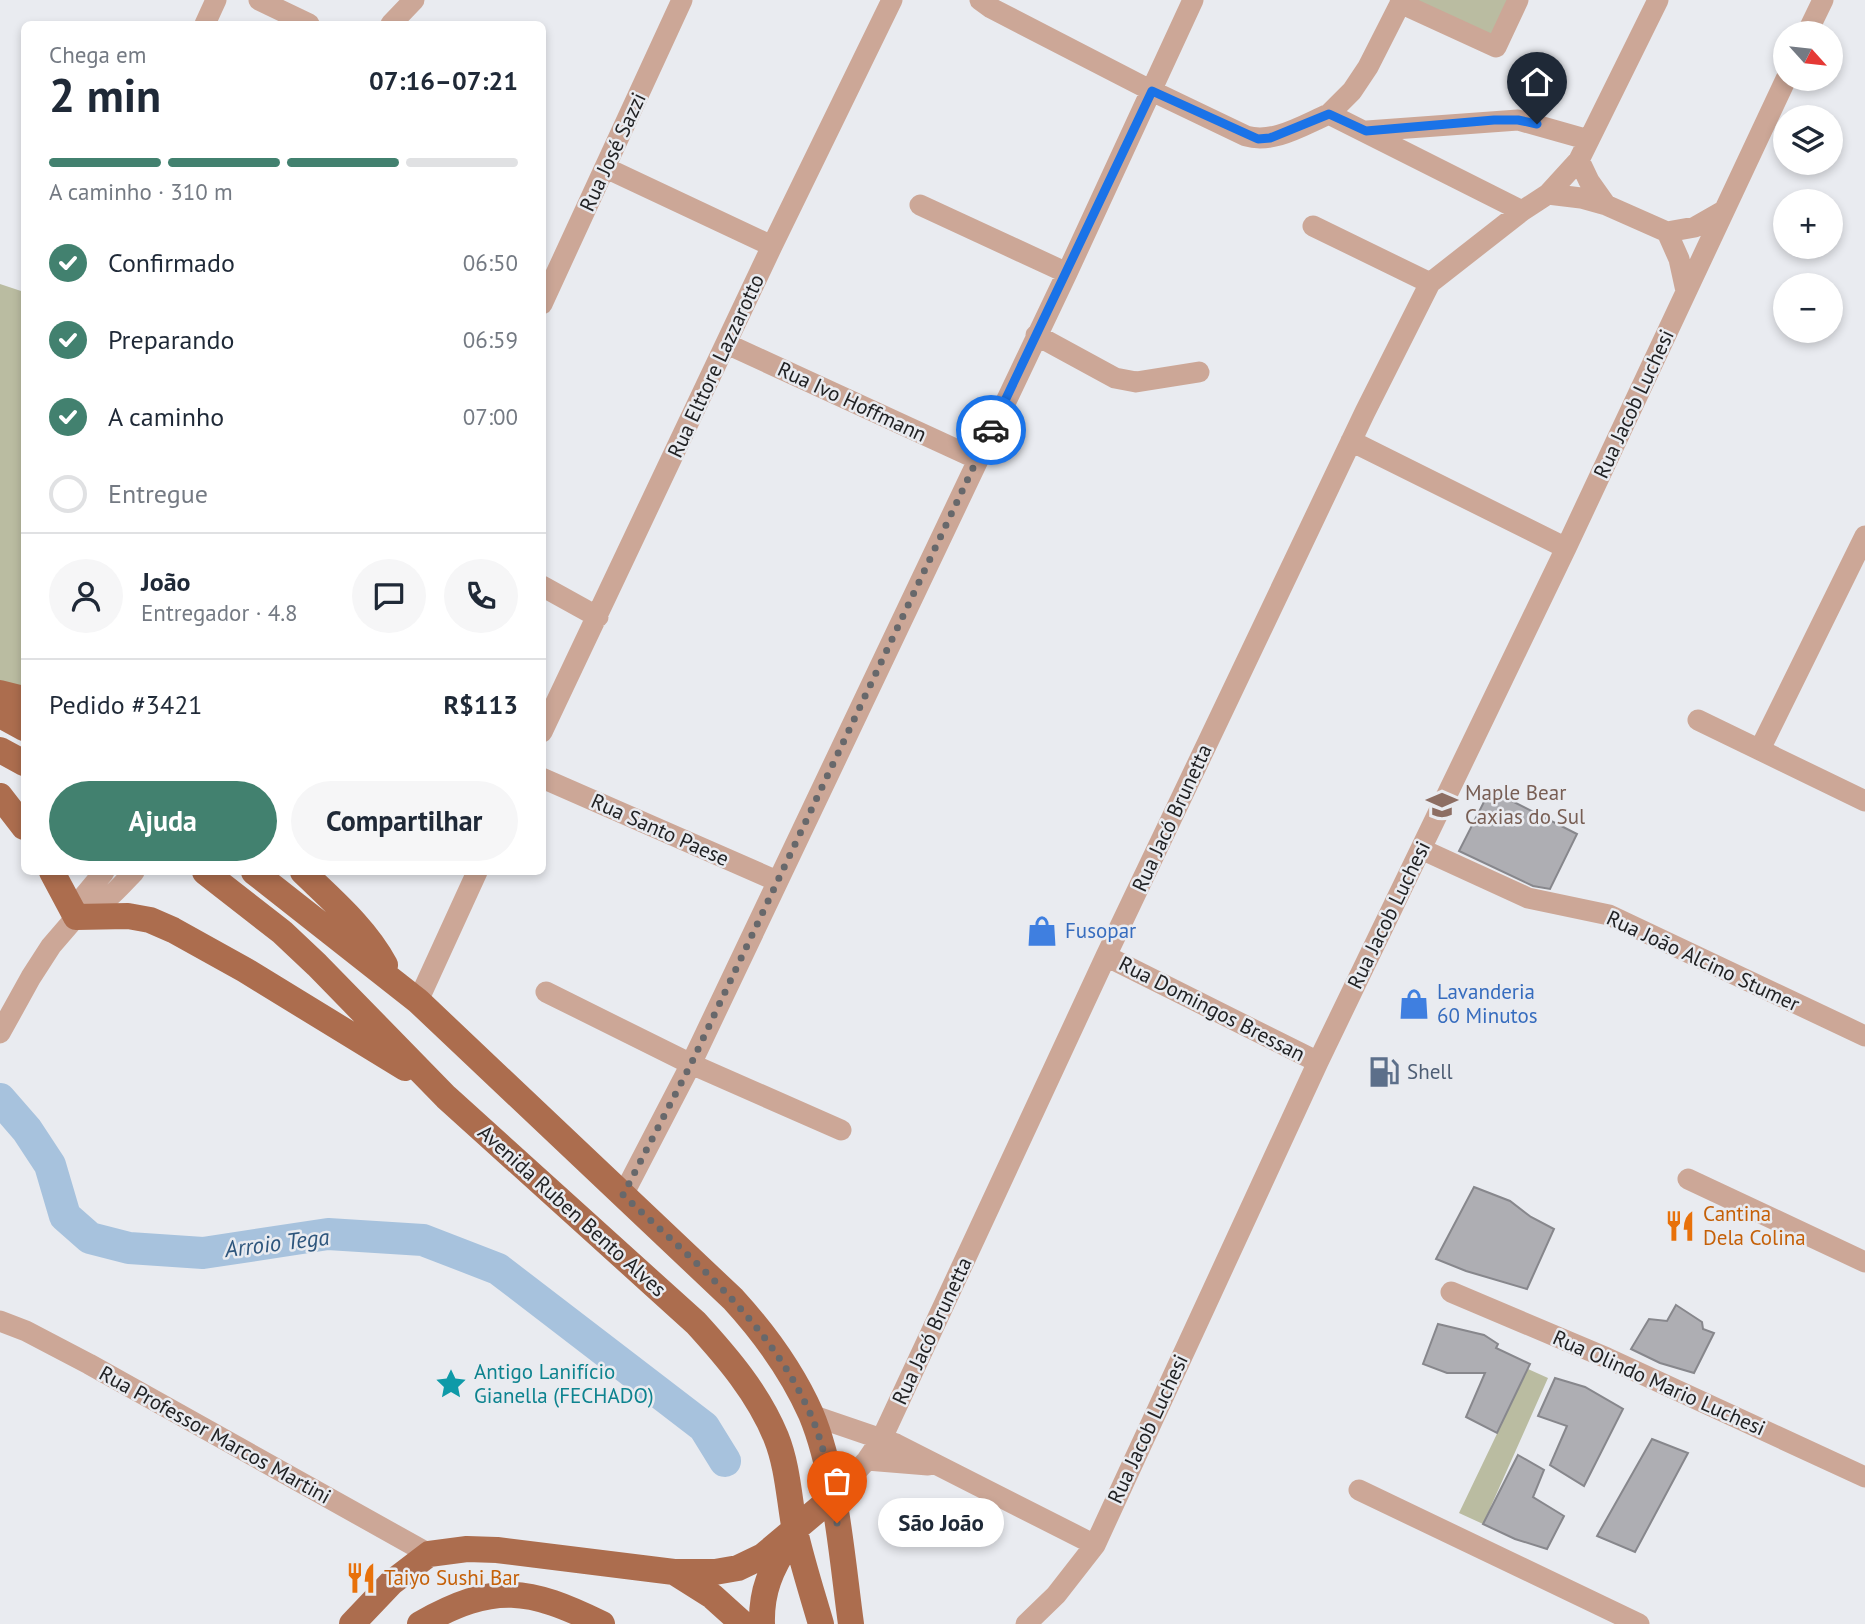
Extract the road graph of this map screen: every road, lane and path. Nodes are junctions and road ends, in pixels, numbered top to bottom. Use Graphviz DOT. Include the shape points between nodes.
graph roads {
  1 [pos="216,0"];
  2 [pos="259,0"];
  3 [pos="414,0"];
  4 [pos="682,0"];
  5 [pos="892,0"];
  6 [pos="980,0"];
  7 [pos="1193,0"];
  8 [pos="1518,0"];
  9 [pos="1658,0"];
  10 [pos="1820,1"];
  11 [pos="1401,2"];
  12 [pos="206,21"];
  13 [pos="303,21"];
  14 [pos="394,21"];
  15 [pos="1812,21"];
  16 [pos="1152,91"];
  17 [pos="1780,91"];
  18 [pos="1329,114"];
  19 [pos="1366,131"];
  20 [pos="1589,140"];
  21 [pos="1579,160"];
  22 [pos="606,168"];
  23 [pos="1548,194"];
  24 [pos="920,205"];
  25 [pos="1606,205"];
  26 [pos="1522,211"];
  27 [pos="1723,211"];
  28 [pos="1313,226"];
  29 [pos="1667,232"];
  30 [pos="772,246"];
  31 [pos="1067,273"];
  32 [pos="1430,283"];
  33 [pos="1686,291"];
  34 [pos="546,296"];
  35 [pos="1036,335"];
  36 [pos="727,344"];
  37 [pos="1199,372"];
  38 [pos="1351,441"];
  39 [pos="977,459"];
  40 [pos="1865,536"];
  41 [pos="1566,548"];
  42 [pos="546,588"];
  43 [pos="598,617"];
  44 [pos="0,693"];
  45 [pos="21,698"];
  46 [pos="0,715"];
  47 [pos="1698,720"];
  48 [pos="546,724"];
  49 [pos="21,726"];
  50 [pos="1760,749"];
  51 [pos="0,750"];
  52 [pos="21,762"];
  53 [pos="546,780"];
  54 [pos="0,796"];
  55 [pos="1865,801"];
  56 [pos="21,823"];
  57 [pos="1421,849"];
  58 [pos="54,875"];
  59 [pos="101,875"];
  60 [pos="131,875"];
  61 [pos="209,875"];
  62 [pos="258,875"];
  63 [pos="306,875"];
  64 [pos="476,875"];
  65 [pos="776,881"];
  66 [pos="76,917"];
  67 [pos="1106,956"];
  68 [pos="393,979"];
  69 [pos="545,992"];
  70 [pos="418,1001"];
  71 [pos="0,1033"];
  72 [pos="1865,1036"];
  73 [pos="1318,1062"];
  74 [pos="691,1064"];
  75 [pos="446,1097"];
  76 [pos="841,1130"];
  77 [pos="1688,1179"];
  78 [pos="623,1195"];
  79 [pos="1865,1262"];
  80 [pos="1451,1292"];
  81 [pos="0,1321"];
  82 [pos="811,1415"];
  83 [pos="883,1438"];
  84 [pos="867,1460"];
  85 [pos="941,1466"];
  86 [pos="1865,1477"];
  87 [pos="1359,1490"];
  88 [pos="834,1497"];
  89 [pos="795,1531"];
  90 [pos="1095,1545"];
  91 [pos="429,1554"];
  92 [pos="674,1572"];
  93 [pos="352,1624"];
  94 [pos="420,1624"];
  95 [pos="602,1624"];
  96 [pos="743,1624"];
  97 [pos="762,1624"];
  98 [pos="821,1624"];
  99 [pos="851,1624"];
  100 [pos="1026,1624"];
  101 [pos="1639,1624"];
  1 -- 12 [label="street"];
  2 -- 13 [label="street"];
  3 -- 14 [label="street"];
  4 -- 22 [label="street, Rua José Sazzi"];
  5 -- 30 [label="street, Rua Elttore Lazzarotto"];
  6 -- 16 [label="street"];
  7 -- 16 [label="street"];
  8 -- 11 [label="street" via="1496,47"];
  9 -- 20 [label="street"];
  10 -- 15 [label="street"];
  11 -- 18 [label="street" via="1368,67"];
  16 -- 18 [label="street" via="1258,139"];
  16 -- 31 [label="street"];
  17 -- 27 [label="street, Rua Jacob Luchesi"];
  18 -- 19 [label="street"];
  19 -- 20 [label="street" via="1518,120"];
  19 -- 26 [label="street"];
  20 -- 21 [label="street"];
  21 -- 23 [label="street"];
  21 -- 25 [label="street"];
  22 -- 30 [label="street"];
  22 -- 34 [label="street, Rua José Sazzi"];
  23 -- 25 [label="street"];
  23 -- 26 [label="street"];
  24 -- 31 [label="street"];
  25 -- 29 [label="street"];
  26 -- 32 [label="street"];
  27 -- 29 [label="street" via="1695,228"];
  27 -- 33 [label="street, Rua Jacob Luchesi"];
  28 -- 32 [label="street"];
  29 -- 33 [label="street"];
  30 -- 36 [label="street, Rua Elttore Lazzarotto"];
  31 -- 35 [label="street"];
  32 -- 38 [label="street, Rua Jacó Brunetta"];
  33 -- 41 [label="street, Rua Jacob Luchesi"];
  35 -- 37 [label="street" via="1115,377 1136,382"];
  35 -- 39 [label="street"];
  36 -- 39 [label="street, Rua Ivo Hoffmann"];
  36 -- 43 [label="street, Rua Elttore Lazzarotto"];
  38 -- 41 [label="street"];
  38 -- 67 [label="street, Rua Jacó Brunetta"];
  39 -- 65 [label="street"];
  40 -- 50 [label="street"];
  41 -- 57 [label="street, Rua Jacob Luchesi"];
  42 -- 43 [label="street"];
  43 -- 48 [label="street, Rua Elttore Lazzarotto"];
  44 -- 45 [label="main road"];
  46 -- 49 [label="main road"];
  47 -- 50 [label="street"];
  50 -- 55 [label="street"];
  51 -- 52 [label="main road"];
  53 -- 65 [label="street, Rua Santo Paese"];
  54 -- 56 [label="main road"];
  57 -- 72 [label="street, Rua João Alcino Stumer" via="1528,898 1609,915"];
  57 -- 73 [label="street, Rua Jacob Luchesi"];
  58 -- 66 [label="main road"];
  59 -- 66 [label="street" via="79,901"];
  60 -- 66 [label="street" via="94,910"];
  61 -- 75 [label="main road, Avenida Ruben Bento Alves" via="317,965"];
  62 -- 68 [label="main road, Avenida Ruben Bento Alves"];
  63 -- 68 [label="main road" via="362,930"];
  64 -- 70 [label="street"];
  65 -- 74 [label="street"];
  66 -- 71 [label="street" via="51,946"];
  66 -- 75 [label="main road" via="128,916 173,930 256,976"];
  67 -- 73 [label="street, Rua Domingos Bressan"];
  67 -- 83 [label="street, Rua Jacó Brunetta"];
  68 -- 70 [label="main road, Avenida Ruben Bento Alves"];
  69 -- 74 [label="street"];
  70 -- 78 [label="main road, Avenida Ruben Bento Alves"];
  73 -- 90 [label="street, Rua Jacob Luchesi"];
  74 -- 76 [label="street"];
  74 -- 78 [label="street"];
  75 -- 89 [label="main road, Avenida Ruben Bento Alves" via="696,1323 725,1355 776,1437"];
  77 -- 79 [label="street"];
  78 -- 82 [label="main road, Avenida Ruben Bento Alves" via="753,1321 784,1364"];
  80 -- 86 [label="street, Rua Olindo Mario Luchesi"];
  81 -- 91 [label="street, Rua Professor Marcos Martini" via="89,1364"];
  82 -- 83 [label="street"];
  82 -- 88 [label="main road, Avenida Ruben Bento Alves"];
  83 -- 84 [label="street, Rua Jacó Brunetta"];
  83 -- 85 [label="street"];
  84 -- 85 [label="street"];
  84 -- 88 [label="street, Rua Jacó Brunetta"];
  85 -- 90 [label="street"];
  87 -- 101 [label="street"];
  88 -- 89 [label="main road"];
  88 -- 99 [label="main road, Avenida Ruben Bento Alves"];
  89 -- 92 [label="main road" via="763,1556 738,1568"];
  89 -- 97 [label="main road" via="766,1584"];
  89 -- 98 [label="main road, Avenida Ruben Bento Alves"];
  90 -- 100 [label="street, Rua Jacob Luchesi" via="1056,1595"];
  91 -- 92 [label="main road" via="498,1550"];
  91 -- 93 [label="main road" via="391,1583"];
  92 -- 96 [label="main road" via="712,1596"];
  94 -- 95 [label="main road" via="495,1594 522,1594 556,1603"];
}
